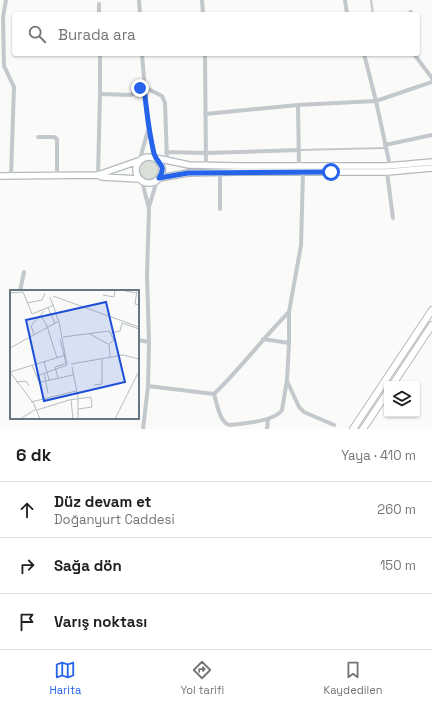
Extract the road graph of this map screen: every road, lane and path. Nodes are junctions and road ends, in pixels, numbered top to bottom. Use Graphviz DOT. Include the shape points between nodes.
graph roads {
  1 [pos="6,0"];
  2 [pos="139,0"];
  3 [pos="202,0"];
  4 [pos="345,0"];
  5 [pos="371,0"];
  6 [pos="99,4"];
  7 [pos="99,12"];
  8 [pos="140,12"];
  9 [pos="203,12"];
  10 [pos="347,12"];
  11 [pos="373,12"];
  12 [pos="2,17"];
  13 [pos="100,56"];
  14 [pos="142,56"];
  15 [pos="205,56"];
  16 [pos="365,56"];
  17 [pos="416,56"];
  18 [pos="432,78"];
  19 [pos="432,82"];
  20 [pos="144,87"];
  21 [pos="100,94"];
  22 [pos="376,101"];
  23 [pos="298,105"];
  24 [pos="205,114"];
  25 [pos="148,127"];
  26 [pos="432,135"];
  27 [pos="38,137"];
  28 [pos="386,147"];
  29 [pos="299,150"];
  30 [pos="166,152"];
  31 [pos="206,153"];
  32 [pos="156,158"];
  33 [pos="139,160"];
  34 [pos="166,161"];
  35 [pos="432,162"];
  36 [pos="206,166"];
  37 [pos="299,166"];
  38 [pos="390,166"];
  39 [pos="432,168"];
  40 [pos="220,172"];
  41 [pos="304,172"];
  42 [pos="387,172"];
  43 [pos="98,175"];
  44 [pos="0,176"];
  45 [pos="11,176"];
  46 [pos="57,176"];
  47 [pos="158,179"];
  48 [pos="140,180"];
  49 [pos="149,209"];
  50 [pos="220,209"];
  51 [pos="393,218"];
  52 [pos="24,272"];
  53 [pos="20,290"];
  54 [pos="432,310"];
  55 [pos="289,312"];
  56 [pos="432,325"];
  57 [pos="263,339"];
  58 [pos="139,340"];
  59 [pos="149,342"];
  60 [pos="289,343"];
  61 [pos="287,380"];
  62 [pos="395,381"];
  63 [pos="148,386"];
  64 [pos="214,394"];
  65 [pos="384,398"];
  66 [pos="268,419"];
  67 [pos="334,425"];
  68 [pos="143,429"];
  69 [pos="268,429"];
  70 [pos="353,429"];
  71 [pos="363,429"];
  1 -- 12 [label="street"];
  2 -- 8 [label="street"];
  3 -- 9 [label="street"];
  4 -- 10 [label="street"];
  5 -- 11 [label="lane"];
  6 -- 7 [label="street"];
  12 -- 45 [label="street" via="4,66 14,87"];
  13 -- 21 [label="street"];
  14 -- 20 [label="street"];
  15 -- 24 [label="street"];
  16 -- 22 [label="street"];
  17 -- 18 [label="street"];
  19 -- 22 [label="street"];
  20 -- 21 [label="street" via="132,95"];
  20 -- 25 [label="street"];
  20 -- 30 [label="street" via="164,99"];
  21 -- 43 [label="street"];
  22 -- 23 [label="street"];
  22 -- 28 [label="street"];
  23 -- 24 [label="street"];
  23 -- 29 [label="street"];
  24 -- 31 [label="street"];
  25 -- 32 [label="street"];
  25 -- 33 [label="street"];
  26 -- 28 [label="street"];
  27 -- 46 [label="street" via="57,140"];
  28 -- 29 [label="lane"];
  28 -- 38 [label="street"];
  29 -- 31 [label="street"];
  29 -- 37 [label="street"];
  30 -- 31 [label="street"];
  30 -- 34 [label="street"];
  31 -- 36 [label="street"];
  32 -- 33 [label="street" via="148,156"];
  32 -- 34 [label="street"];
  32 -- 47 [label="street" via="162,168"];
  33 -- 43 [label="street"];
  33 -- 48 [label="street" via="136,174"];
  34 -- 36 [label="street"];
  35 -- 38 [label="street"];
  36 -- 37 [label="street"];
  37 -- 38 [label="street"];
  39 -- 42 [label="street"];
  40 -- 41 [label="street"];
  40 -- 47 [label="street" via="188,173"];
  40 -- 50 [label="street"];
  41 -- 42 [label="street"];
  41 -- 55 [label="street" via="301,245"];
  42 -- 51 [label="street"];
  43 -- 46 [label="street"];
  43 -- 48 [label="street"];
  44 -- 45 [label="street"];
  45 -- 46 [label="street"];
  47 -- 48 [label="street" via="150,183"];
  47 -- 49 [label="street"];
  48 -- 49 [label="street"];
  49 -- 59 [label="street"];
  52 -- 53 [label="street"];
  54 -- 70 [label="main road"];
  55 -- 57 [label="street"];
  55 -- 60 [label="street"];
  56 -- 62 [label="main road"];
  57 -- 60 [label="street"];
  57 -- 64 [label="street"];
  58 -- 59 [label="street"];
  59 -- 63 [label="street"];
  60 -- 61 [label="street"];
  61 -- 66 [label="street" via="282,410"];
  61 -- 67 [label="street" via="299,407 304,412"];
  63 -- 64 [label="street"];
  63 -- 68 [label="street"];
  64 -- 66 [label="street" via="222,419 227,424 244,424"];
  65 -- 71 [label="main road"];
  66 -- 69 [label="street"];
}
